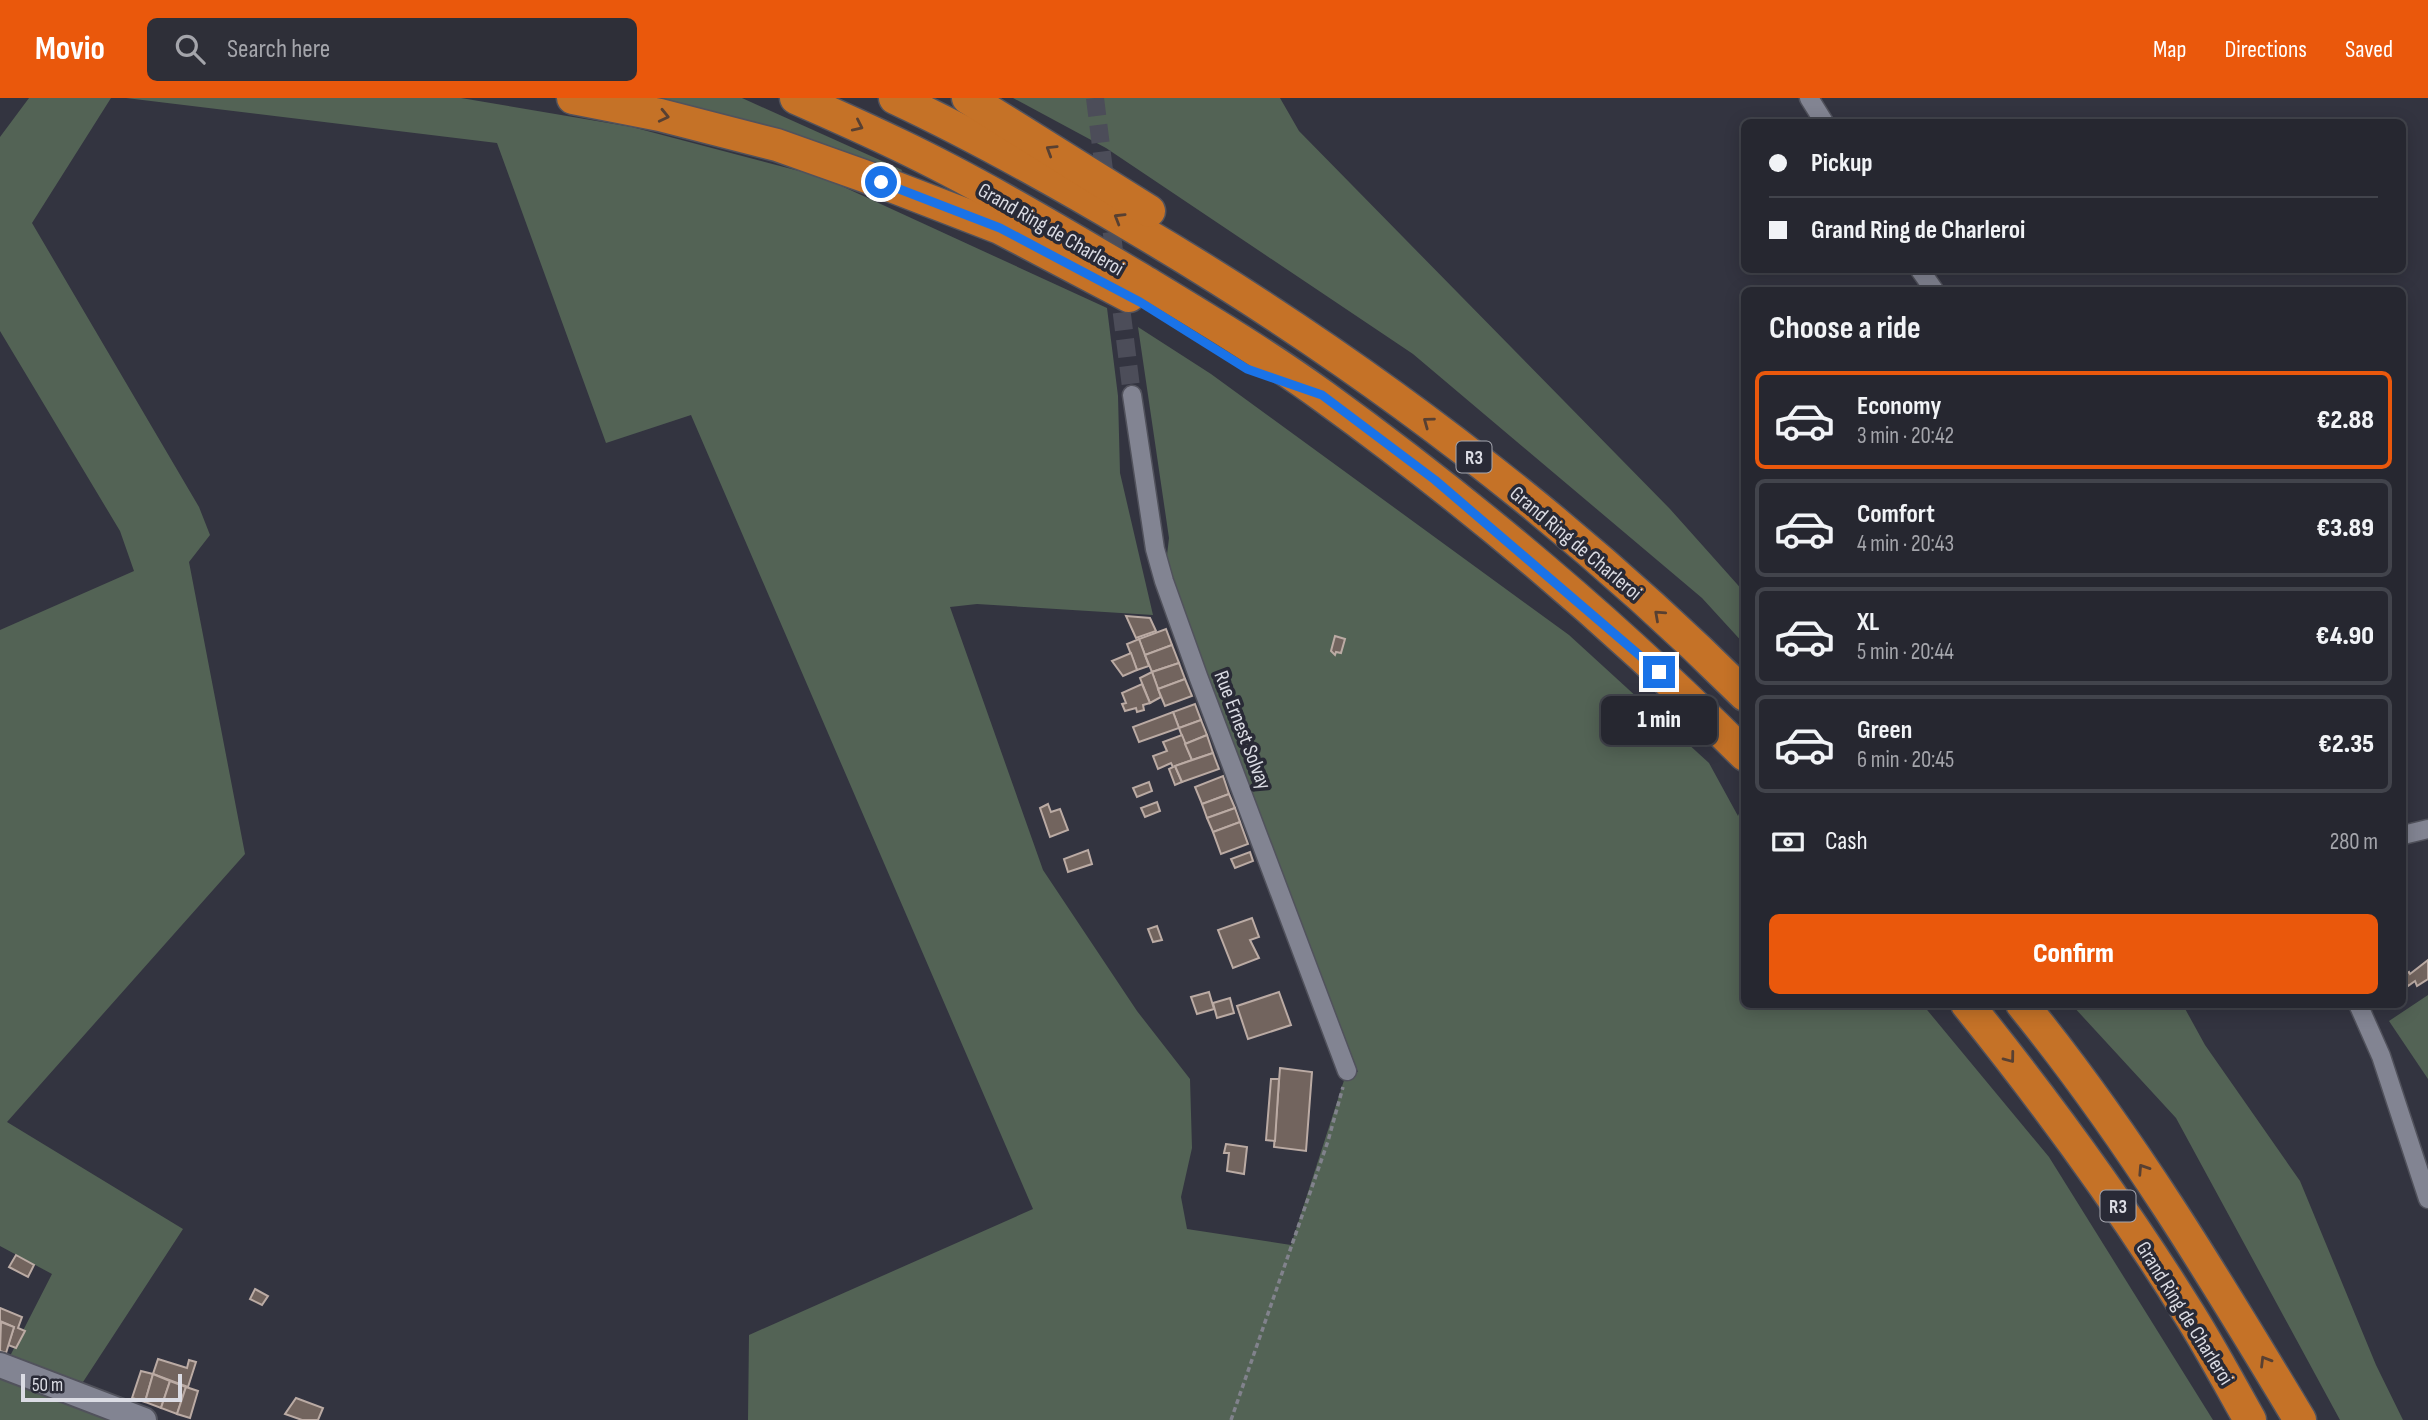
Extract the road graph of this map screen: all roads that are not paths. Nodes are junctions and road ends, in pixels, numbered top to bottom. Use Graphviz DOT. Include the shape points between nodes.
graph roads {
  1 [pos="573,98"];
  2 [pos="796,98"];
  3 [pos="895,98"];
  4 [pos="968,98"];
  5 [pos="1809,98"];
  6 [pos="1822,119"];
  7 [pos="1220,278"];
  8 [pos="1132,395"];
  9 [pos="1322,395"];
  10 [pos="1741,691"];
  11 [pos="1741,751"];
  12 [pos="2428,829"];
  13 [pos="2406,834"];
  14 [pos="1971,1008"];
  15 [pos="2025,1008"];
  16 [pos="2360,1008"];
  17 [pos="1348,1072"];
  18 [pos="2428,1199"];
  19 [pos="0,1365"];
  20 [pos="144,1420"];
  21 [pos="2250,1420"];
  22 [pos="2300,1420"];
  1 -- 9 [label="highway, one-way" via="777,145 1000,228 1140,302 1247,369"];
  2 -- 9 [label="highway, Grand Ring de Charleroi / R3, one-way" via="899,145 1042,221 1211,321"];
  7 -- 3 [label="highway, Grand Ring de Charleroi / R3, one-way" via="1063,185"];
  7 -- 4 [label="highway, one-way" via="1191,238"];
  5 -- 6 [label="street"];
  10 -- 7 [label="highway, Grand Ring de Charleroi / R3, one-way" via="1590,552 1461,446"];
  8 -- 17 [label="street, Rue Ernest Solvay" via="1164,581"];
  9 -- 11 [label="highway, Grand Ring de Charleroi / R3" via="1435,480 1558,583"];
  12 -- 13 [label="street"];
  14 -- 21 [label="highway, Grand Ring de Charleroi / R3, one-way" via="2098,1177 2186,1310"];
  22 -- 15 [label="highway, Grand Ring de Charleroi / R3, one-way" via="2135,1156"];
  16 -- 18 [label="street" via="2381,1056"];
  19 -- 20 [label="street"];
}
